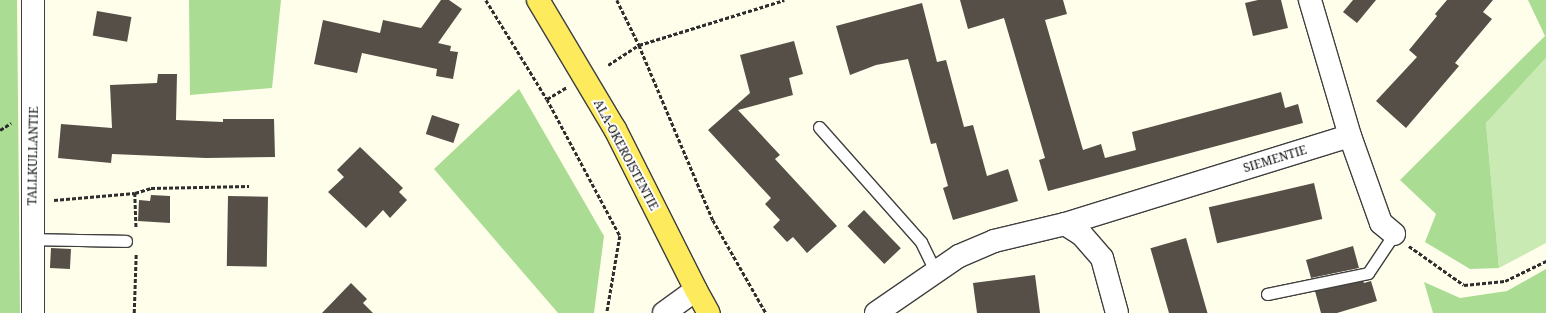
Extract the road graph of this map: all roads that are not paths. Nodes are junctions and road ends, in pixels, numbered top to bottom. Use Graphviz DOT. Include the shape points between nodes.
graph roads {
  1 [pos="33,0"];
  2 [pos="538,0"];
  3 [pos="1310,0"];
  4 [pos="818,127"];
  5 [pos="1350,136"];
  6 [pos="1065,224"];
  7 [pos="1394,234"];
  8 [pos="32,238"];
  9 [pos="126,241"];
  10 [pos="935,271"];
  11 [pos="696,290"];
  12 [pos="1267,294"];
  13 [pos="33,313"];
  14 [pos="664,313"];
  15 [pos="709,313"];
  16 [pos="876,313"];
  17 [pos="1117,313"];
  1 -- 8 [label="street, TALLKULLANTIE"];
  2 -- 11 [label="main road, ALA-OKEROISTENTIE" via="615,129"];
  3 -- 5 [label="street"];
  4 -- 10 [label="lane" via="921,242"];
  5 -- 6 [label="street, SIEMENTIE"];
  5 -- 7 [label="street" via="1381,223"];
  6 -- 10 [label="street, SIEMENTIE" via="994,241 959,256"];
  6 -- 17 [label="street" via="1082,234 1102,258"];
  7 -- 12 [label="lane" via="1368,273"];
  8 -- 9 [label="lane"];
  8 -- 13 [label="street, TALLKULLANTIE"];
  10 -- 16 [label="street, SIEMENTIE"];
  11 -- 14 [label="street"];
  11 -- 15 [label="main road, ALA-OKEROISTENTIE"];
}
